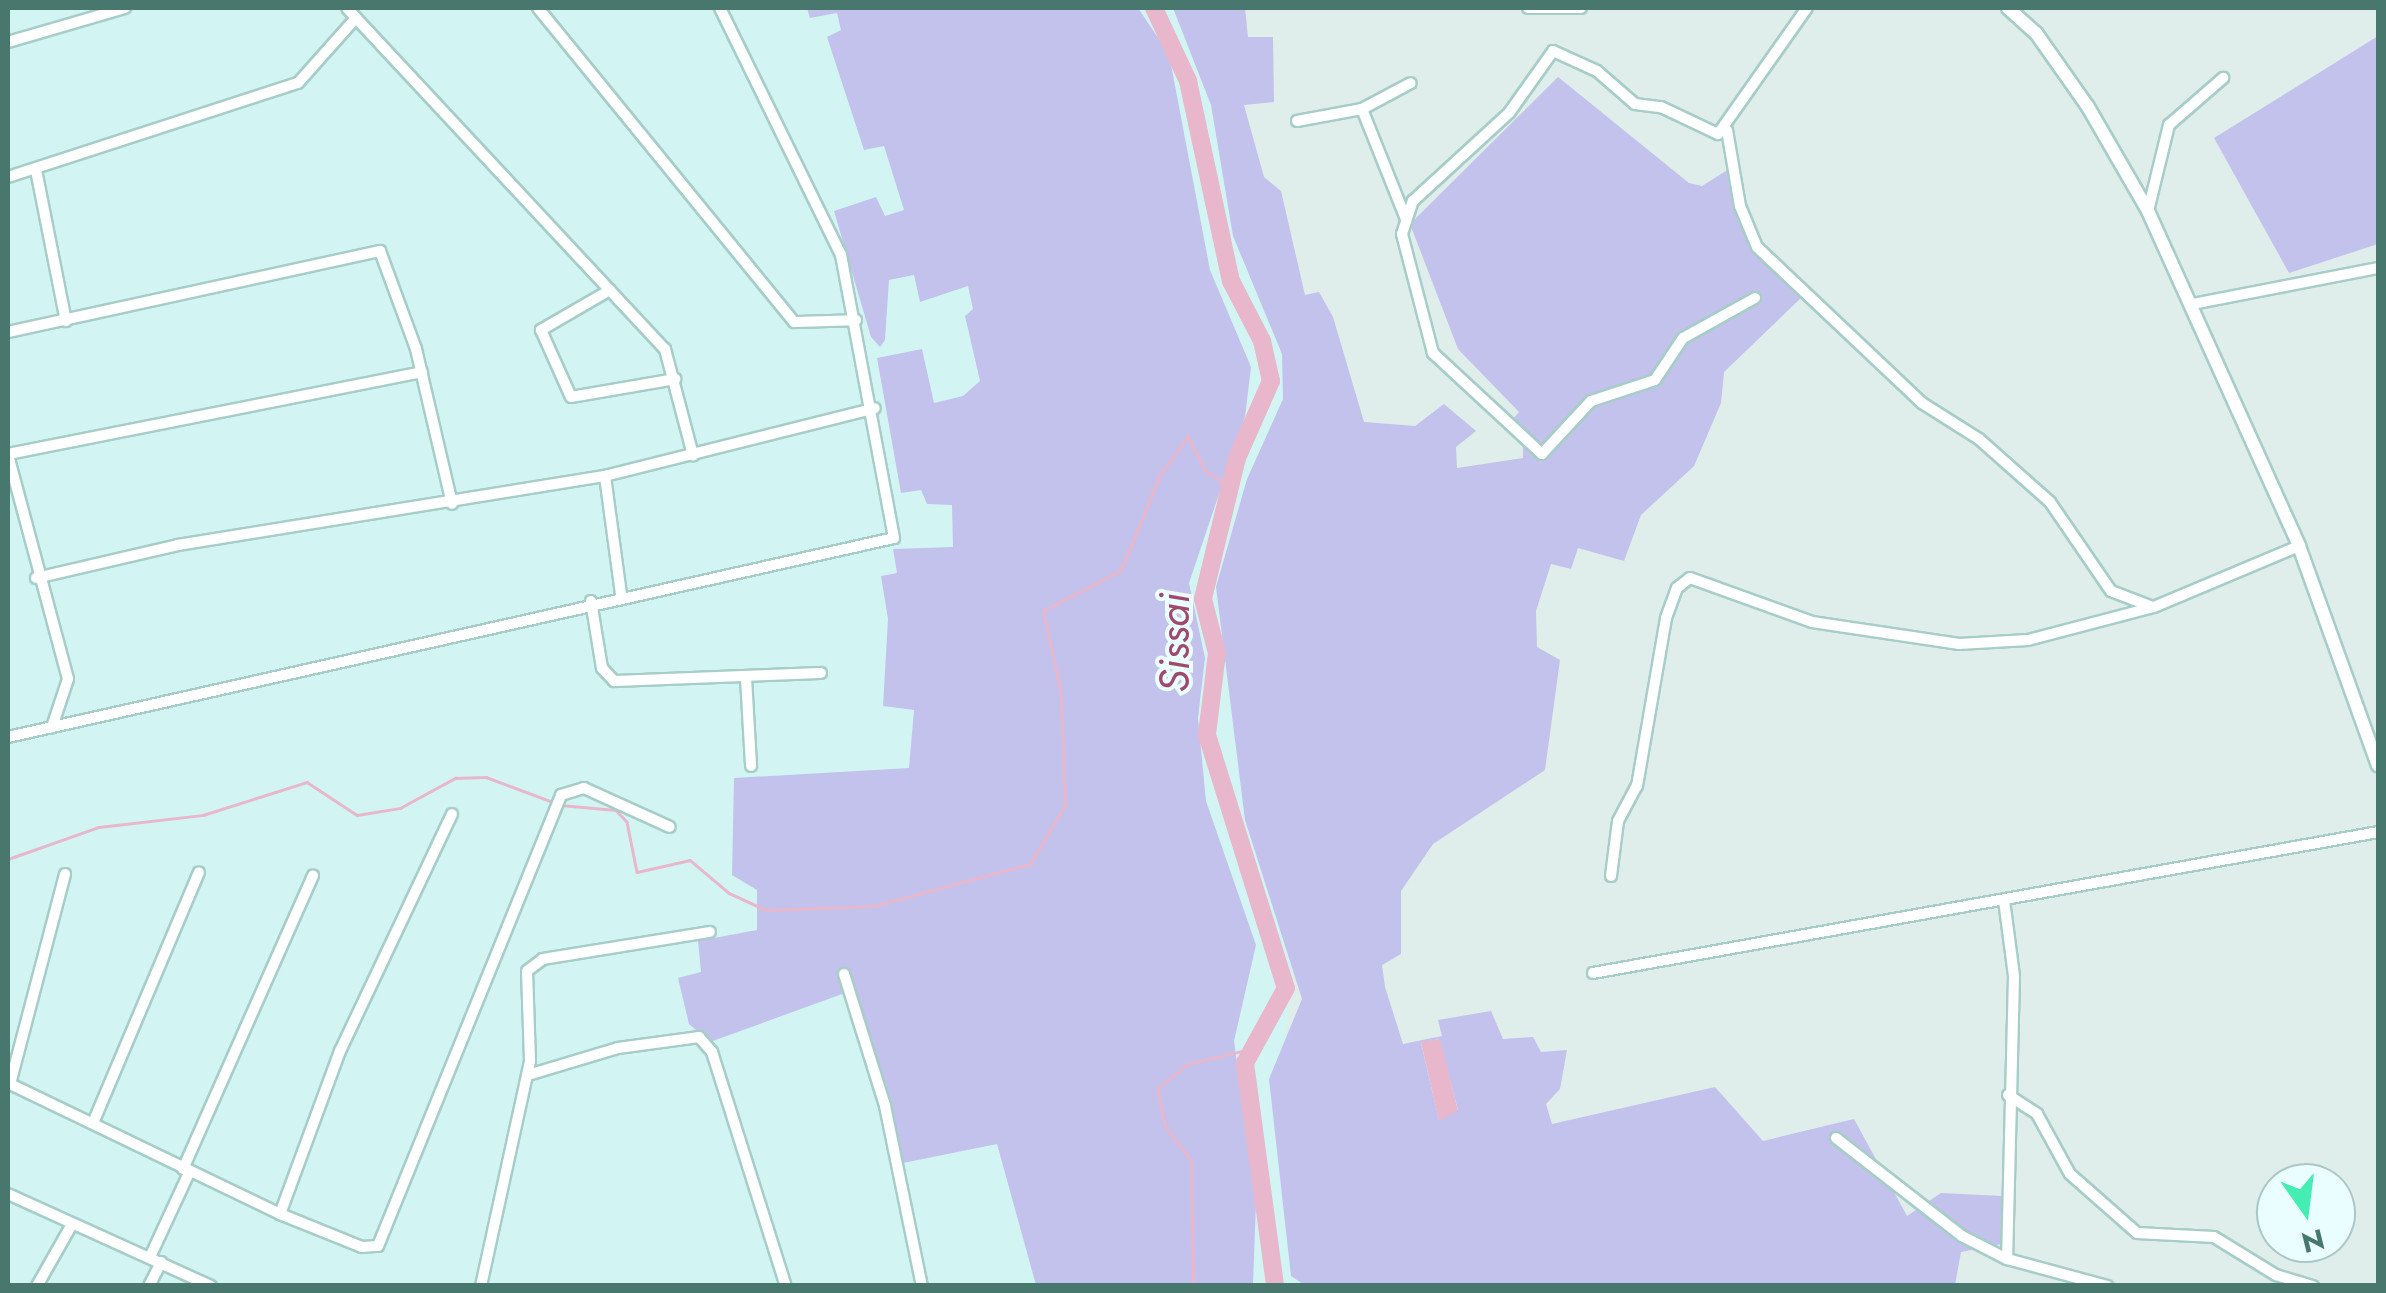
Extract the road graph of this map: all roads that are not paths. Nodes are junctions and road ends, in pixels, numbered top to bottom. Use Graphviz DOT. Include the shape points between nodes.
graph roads {
  1 [pos="126,8"];
  2 [pos="348,8"];
  3 [pos="538,8"];
  4 [pos="720,8"];
  5 [pos="1528,8"];
  6 [pos="1580,8"];
  7 [pos="1806,8"];
  8 [pos="2008,8"];
  9 [pos="356,18"];
  10 [pos="8,42"];
  11 [pos="2222,78"];
  12 [pos="1411,83"];
  13 [pos="1362,109"];
  14 [pos="1298,121"];
  15 [pos="1727,130"];
  16 [pos="36,170"];
  17 [pos="8,177"];
  18 [pos="2148,211"];
  19 [pos="1406,219"];
  20 [pos="2378,268"];
  21 [pos="610,290"];
  22 [pos="1756,298"];
  23 [pos="2193,304"];
  24 [pos="856,320"];
  25 [pos="66,321"];
  26 [pos="8,332"];
  27 [pos="422,372"];
  28 [pos="675,380"];
  29 [pos="874,408"];
  30 [pos="8,454"];
  31 [pos="692,455"];
  32 [pos="605,476"];
  33 [pos="452,504"];
  34 [pos="2298,546"];
  35 [pos="36,578"];
  36 [pos="620,595"];
  37 [pos="591,601"];
  38 [pos="2154,608"];
  39 [pos="821,673"];
  40 [pos="746,678"];
  41 [pos="52,728"];
  42 [pos="8,737"];
  43 [pos="2378,765"];
  44 [pos="751,766"];
  45 [pos="452,814"];
  46 [pos="670,827"];
  47 [pos="2378,832"];
  48 [pos="198,872"];
  49 [pos="65,874"];
  50 [pos="314,876"];
  51 [pos="1610,876"];
  52 [pos="2004,900"];
  53 [pos="710,932"];
  54 [pos="1593,973"];
  55 [pos="844,974"];
  56 [pos="528,1075"];
  57 [pos="9,1083"];
  58 [pos="2008,1095"];
  59 [pos="93,1123"];
  60 [pos="1836,1138"];
  61 [pos="186,1171"];
  62 [pos="8,1194"];
  63 [pos="280,1214"];
  64 [pos="71,1226"];
  65 [pos="2007,1259"];
  66 [pos="156,1260"];
  67 [pos="784,1285"];
  68 [pos="38,1286"];
  69 [pos="148,1286"];
  70 [pos="211,1286"];
  71 [pos="481,1286"];
  72 [pos="922,1286"];
  73 [pos="2107,1286"];
  74 [pos="2313,1286"];
  1 -- 10 [label="street"];
  2 -- 9 [label="street"];
  3 -- 24 [label="street" via="794,322"];
  4 -- 24 [label="street" via="824,215"];
  5 -- 6 [label="street"];
  7 -- 15 [label="street"];
  8 -- 18 [label="street" via="2036,33 2088,107"];
  9 -- 16 [label="street" via="298,83"];
  9 -- 21 [label="street"];
  11 -- 18 [label="street" via="2169,124"];
  12 -- 13 [label="street"];
  13 -- 14 [label="street"];
  13 -- 19 [label="street"];
  15 -- 19 [label="street" via="1709,133 1661,107 1635,104 1557,50 1509,113 1434,178"];
  15 -- 38 [label="street" via="1740,206 1756,248 1922,403 1979,439 2050,502 2112,591"];
  16 -- 17 [label="street"];
  16 -- 25 [label="street"];
  18 -- 23 [label="street"];
  19 -- 22 [label="street" via="1404,245 1426,301 1433,353 1536,452 1548,452 1592,401 1656,380 1683,338"];
  20 -- 23 [label="street"];
  21 -- 28 [label="street" via="665,349"];
  21 -- 28 [label="street" via="541,330 572,397"];
  23 -- 34 [label="street"];
  24 -- 29 [label="street"];
  25 -- 26 [label="street"];
  25 -- 27 [label="street" via="380,250"];
  27 -- 30 [label="street"];
  27 -- 33 [label="street"];
  28 -- 31 [label="street"];
  29 -- 31 [label="street"];
  29 -- 36 [label="street" via="894,538"];
  30 -- 35 [label="street"];
  31 -- 32 [label="street"];
  32 -- 33 [label="street"];
  32 -- 36 [label="street"];
  33 -- 35 [label="street" via="178,546"];
  34 -- 38 [label="street"];
  34 -- 43 [label="street"];
  35 -- 41 [label="street" via="68,679"];
  36 -- 37 [label="street"];
  37 -- 40 [label="street" via="602,668 614,681"];
  37 -- 41 [label="street"];
  38 -- 51 [label="street" via="2089,629 1959,644 1812,622 1690,578 1676,588 1666,618 1636,786 1618,821"];
  39 -- 40 [label="street"];
  40 -- 44 [label="street"];
  41 -- 42 [label="street"];
  45 -- 63 [label="street" via="340,1050"];
  46 -- 63 [label="street" via="584,788 562,795 490,957 390,1233 362,1247"];
  47 -- 52 [label="street"];
  48 -- 59 [label="street"];
  49 -- 57 [label="street"];
  50 -- 61 [label="street"];
  52 -- 54 [label="street"];
  52 -- 58 [label="street" via="2014,976"];
  53 -- 56 [label="street" via="530,966"];
  55 -- 72 [label="street" via="885,1106"];
  56 -- 67 [label="street" via="618,1048 699,1038 712,1052"];
  56 -- 71 [label="street"];
  57 -- 59 [label="street"];
  58 -- 65 [label="street"];
  58 -- 74 [label="street" via="2037,1114 2070,1174 2137,1233 2214,1237 2276,1274"];
  59 -- 61 [label="street"];
  60 -- 65 [label="street" via="1912,1204"];
  61 -- 63 [label="street"];
  61 -- 66 [label="street"];
  62 -- 64 [label="street"];
  64 -- 66 [label="street"];
  64 -- 68 [label="street"];
  65 -- 73 [label="street"];
  66 -- 69 [label="street"];
  66 -- 70 [label="street"];
}
